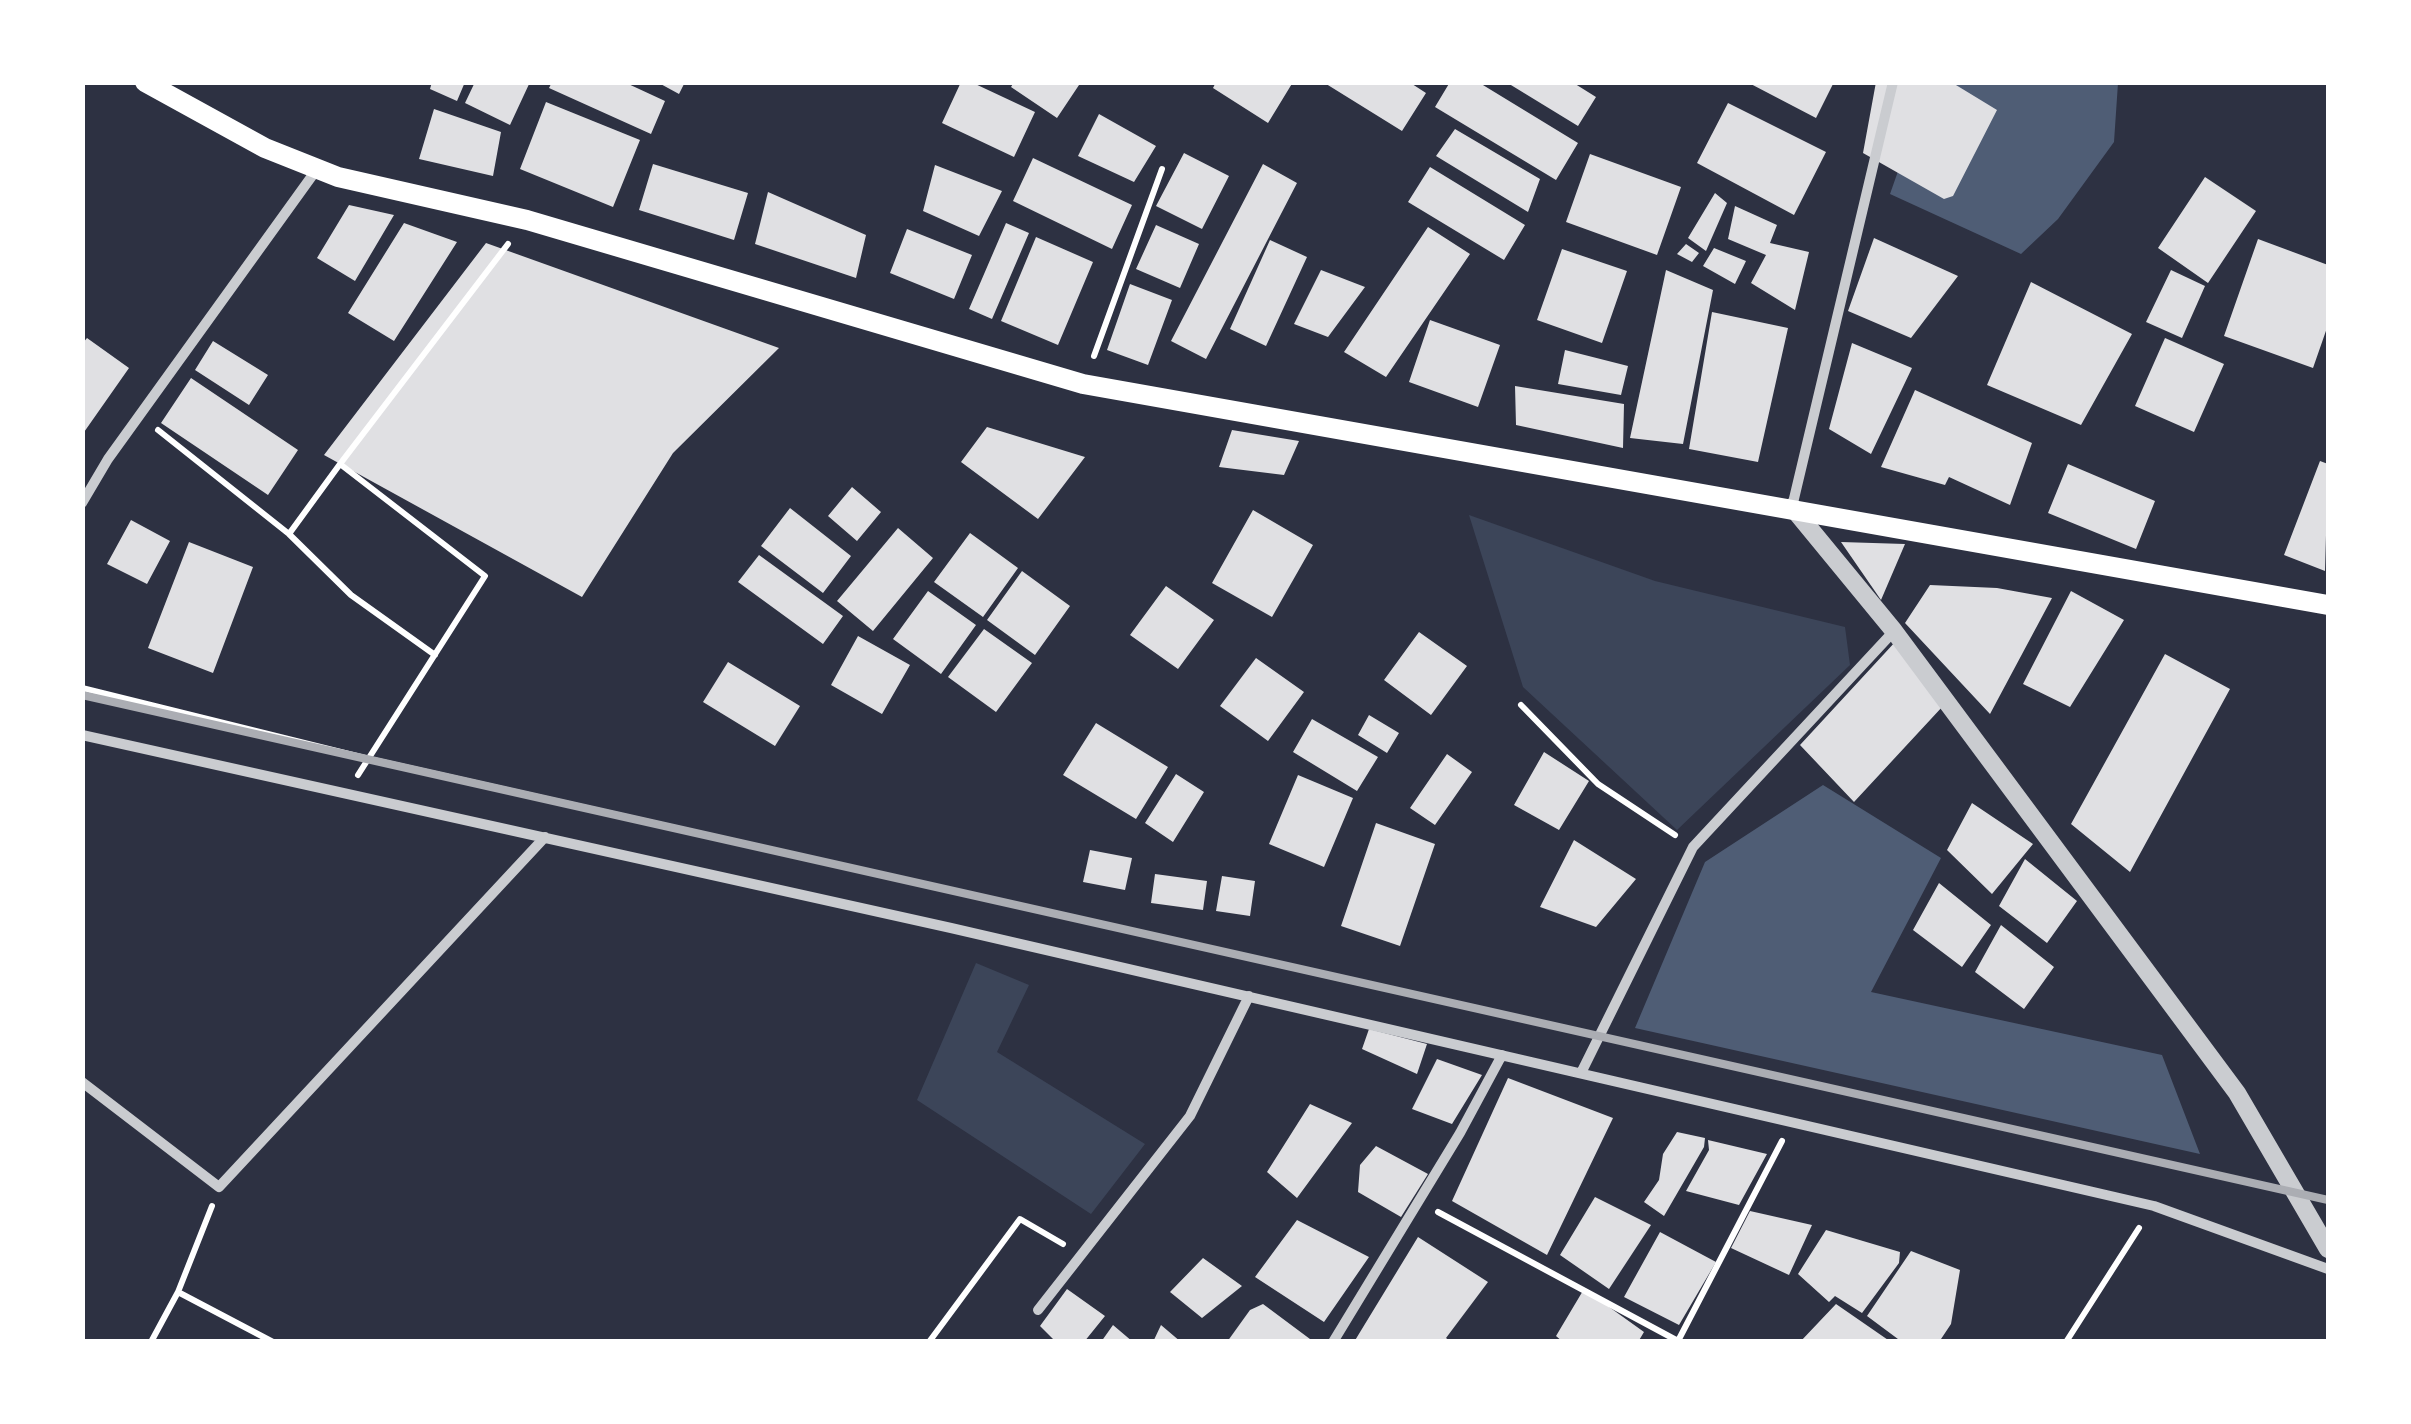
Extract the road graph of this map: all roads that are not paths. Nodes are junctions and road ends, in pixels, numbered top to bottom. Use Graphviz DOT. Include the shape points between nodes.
graph roads {
  1 [pos="145,82"];
  2 [pos="1893,82"];
  3 [pos="318,169"];
  4 [pos="82,503"];
  5 [pos="1792,507"];
  6 [pos="2328,604"];
  7 [pos="1894,631"];
  8 [pos="82,735"];
  9 [pos="545,837"];
  10 [pos="1249,996"];
  11 [pos="1502,1055"];
  12 [pos="1581,1073"];
  13 [pos="82,1082"];
  14 [pos="2328,1249"];
  15 [pos="2328,1268"];
  16 [pos="1038,1310"];
  17 [pos="1332,1342"];
  1 -- 3 [label="main road" via="198,116"];
  2 -- 5 [label="street"];
  3 -- 4 [label="street"];
  3 -- 5 [label="main road" via="527,220 1083,384"];
  5 -- 6 [label="main road"];
  5 -- 7 [label="street"];
  7 -- 12 [label="street" via="1693,847"];
  7 -- 14 [label="street" via="2237,1093"];
  8 -- 9 [label="street"];
  9 -- 10 [label="street"];
  9 -- 13 [label="street" via="219,1187"];
  10 -- 11 [label="street"];
  10 -- 16 [label="street" via="1190,1116"];
  11 -- 12 [label="street"];
  11 -- 17 [label="street"];
  12 -- 15 [label="street" via="2154,1206"];
}
